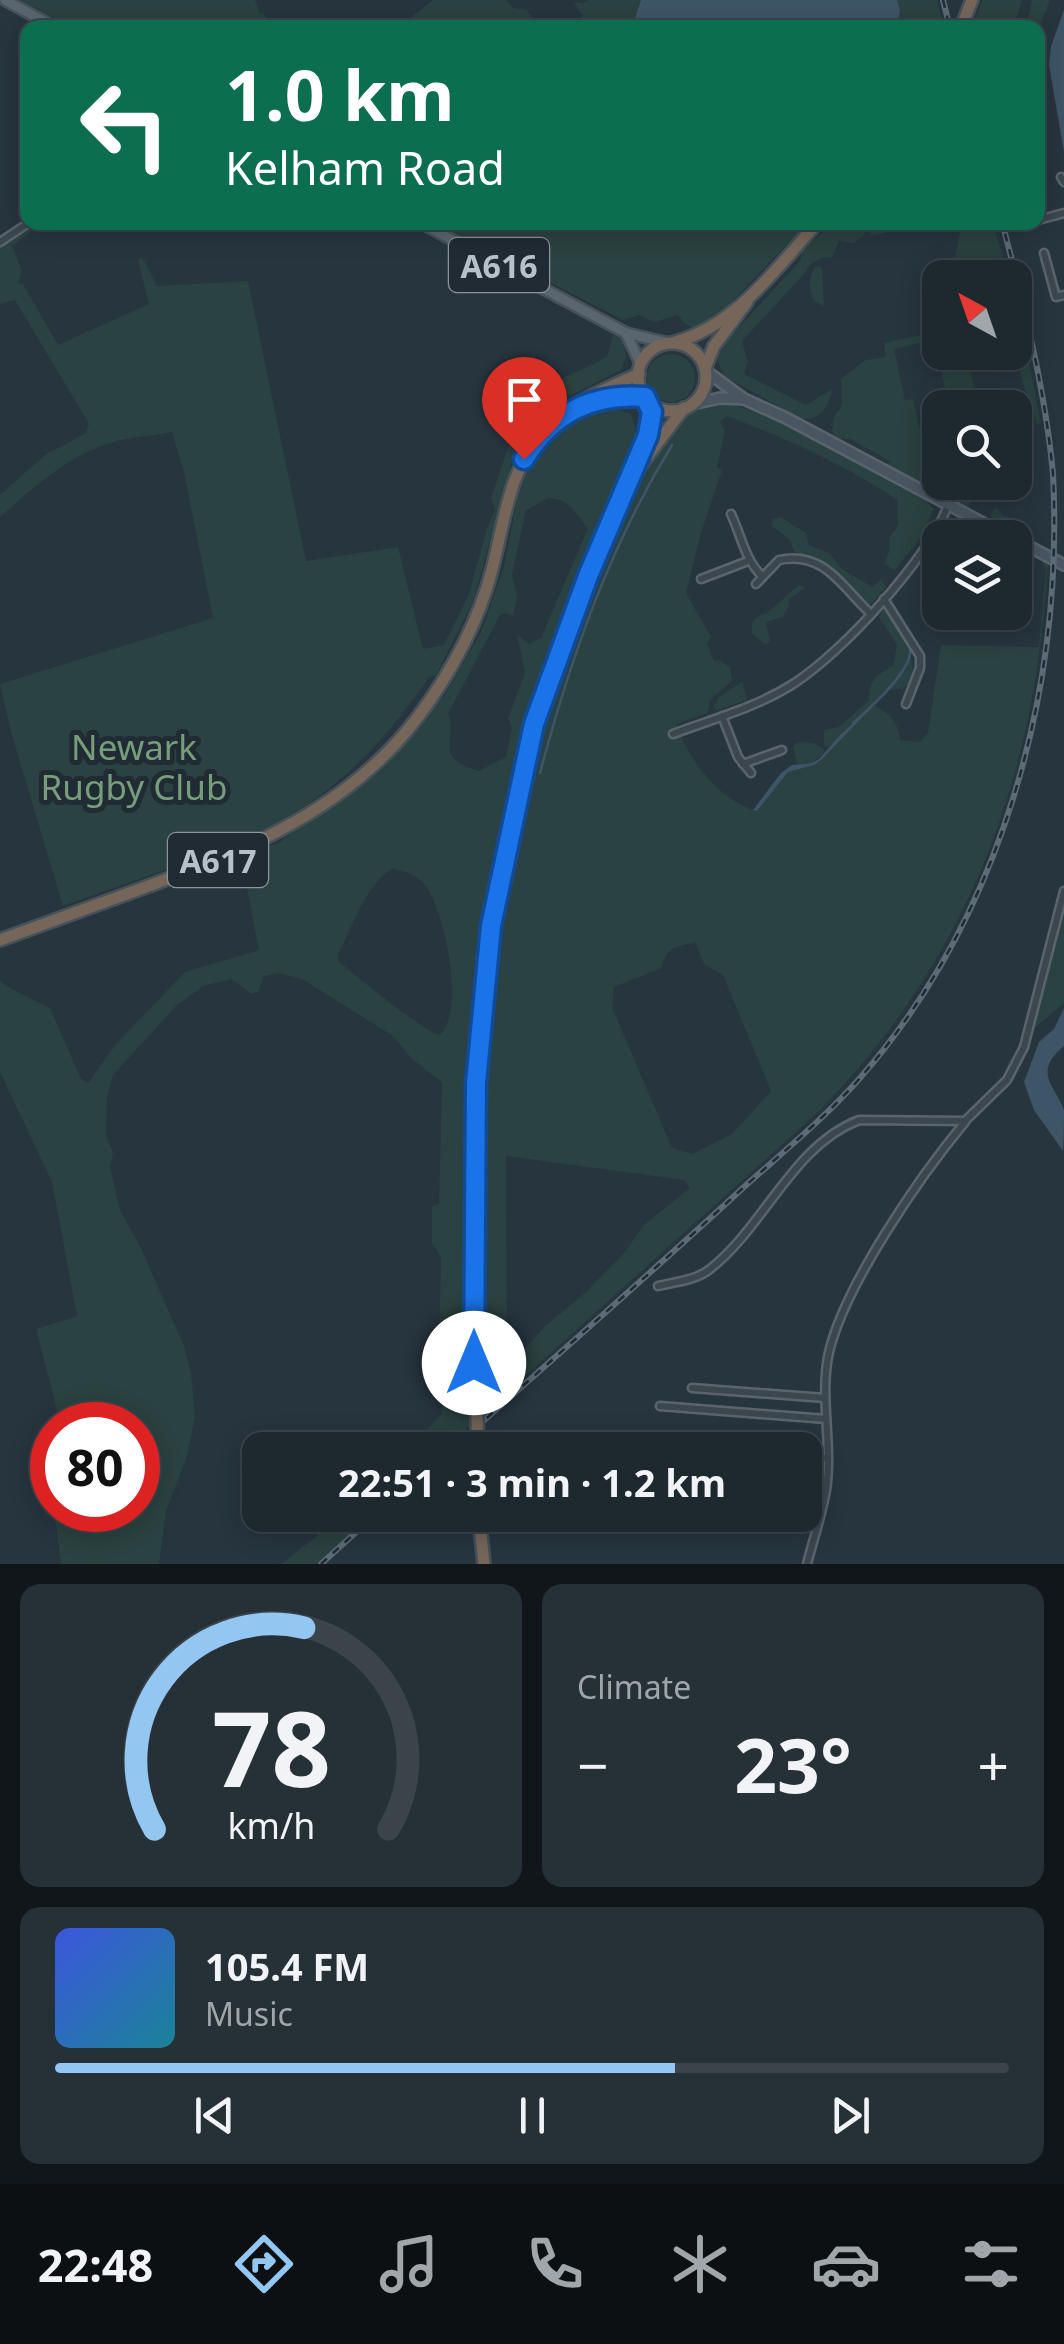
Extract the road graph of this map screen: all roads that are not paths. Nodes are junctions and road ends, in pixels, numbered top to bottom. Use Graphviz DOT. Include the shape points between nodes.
graph roads {
  1 [pos="5,0"];
  2 [pos="41,20"];
  3 [pos="433,230"];
  4 [pos="811,230"];
  5 [pos="1044,253"];
  6 [pos="752,294"];
  7 [pos="1058,299"];
  8 [pos="626,333"];
  9 [pos="670,343"];
  10 [pos="640,370"];
  11 [pos="706,370"];
  12 [pos="648,399"];
  13 [pos="744,399"];
  14 [pos="688,406"];
  15 [pos="573,408"];
  16 [pos="634,472"];
  17 [pos="948,505"];
  18 [pos="731,514"];
  19 [pos="978,520"];
  20 [pos="1032,548"];
  21 [pos="748,561"];
  22 [pos="1064,565"];
  23 [pos="704,575"];
  24 [pos="883,598"];
  25 [pos="870,612"];
  26 [pos="906,704"];
  27 [pos="722,716"];
  28 [pos="672,734"];
  29 [pos="782,750"];
  30 [pos="743,764"];
  31 [pos="751,773"];
  32 [pos="1064,891"];
  33 [pos="0,940"];
  34 [pos="966,1120"];
  35 [pos="658,1286"];
  36 [pos="692,1388"];
  37 [pos="826,1398"];
  38 [pos="660,1406"];
  39 [pos="826,1419"];
  40 [pos="477,1432"];
  41 [pos="822,1458"];
  42 [pos="826,1458"];
  43 [pos="481,1532"];
  44 [pos="484,1564"];
  45 [pos="807,1564"];
  1 -- 2 [label="main road"];
  3 -- 8 [label="main road, A616"];
  4 -- 6 [label="highway"];
  5 -- 7 [label="street"];
  6 -- 9 [label="highway" via="702,333"];
  6 -- 11 [label="highway" via="714,346"];
  8 -- 9 [label="main road, A616"];
  8 -- 10 [label="main road"];
  9 -- 10 [label="highway" via="654,348"];
  9 -- 11 [label="highway" via="692,349"];
  10 -- 12 [label="highway"];
  10 -- 15 [label="highway, A617"];
  11 -- 13 [label="main road"];
  11 -- 14 [label="highway" via="703,391"];
  12 -- 14 [label="highway" via="666,410"];
  12 -- 15 [label="highway, A617" via="615,396"];
  12 -- 16 [label="highway" via="651,419"];
  13 -- 14 [label="main road"];
  13 -- 17 [label="main road"];
  14 -- 16 [label="highway"];
  15 -- 33 [label="highway, A617" via="542,433 524,459 486,592 462,645 430,700 379,760 324,805 247,848"];
  16 -- 40 [label="highway, bridge" via="534,724 491,926 473,1155"];
  17 -- 19 [label="main road"];
  17 -- 24 [label="street" via="924,550"];
  18 -- 21 [label="street"];
  20 -- 22 [label="main road"];
  21 -- 23 [label="street"];
  21 -- 25 [label="street" via="759,580 778,560 801,560 838,577"];
  24 -- 25 [label="street"];
  24 -- 26 [label="street" via="920,656"];
  25 -- 27 [label="street" via="802,678"];
  27 -- 28 [label="street"];
  27 -- 30 [label="street"];
  29 -- 30 [label="street"];
  30 -- 31 [label="street"];
  32 -- 34 [label="street" via="1024,1048 1007,1080"];
  34 -- 35 [label="street" via="859,1120 842,1126 811,1152 708,1271"];
  34 -- 37 [label="street" via="858,1282 834,1334"];
  36 -- 37 [label="street"];
  37 -- 39 [label="street"];
  38 -- 39 [label="street"];
  39 -- 42 [label="street"];
  41 -- 42 [label="street"];
  42 -- 45 [label="street" via="826,1488"];
  43 -- 44 [label="highway"];
}
